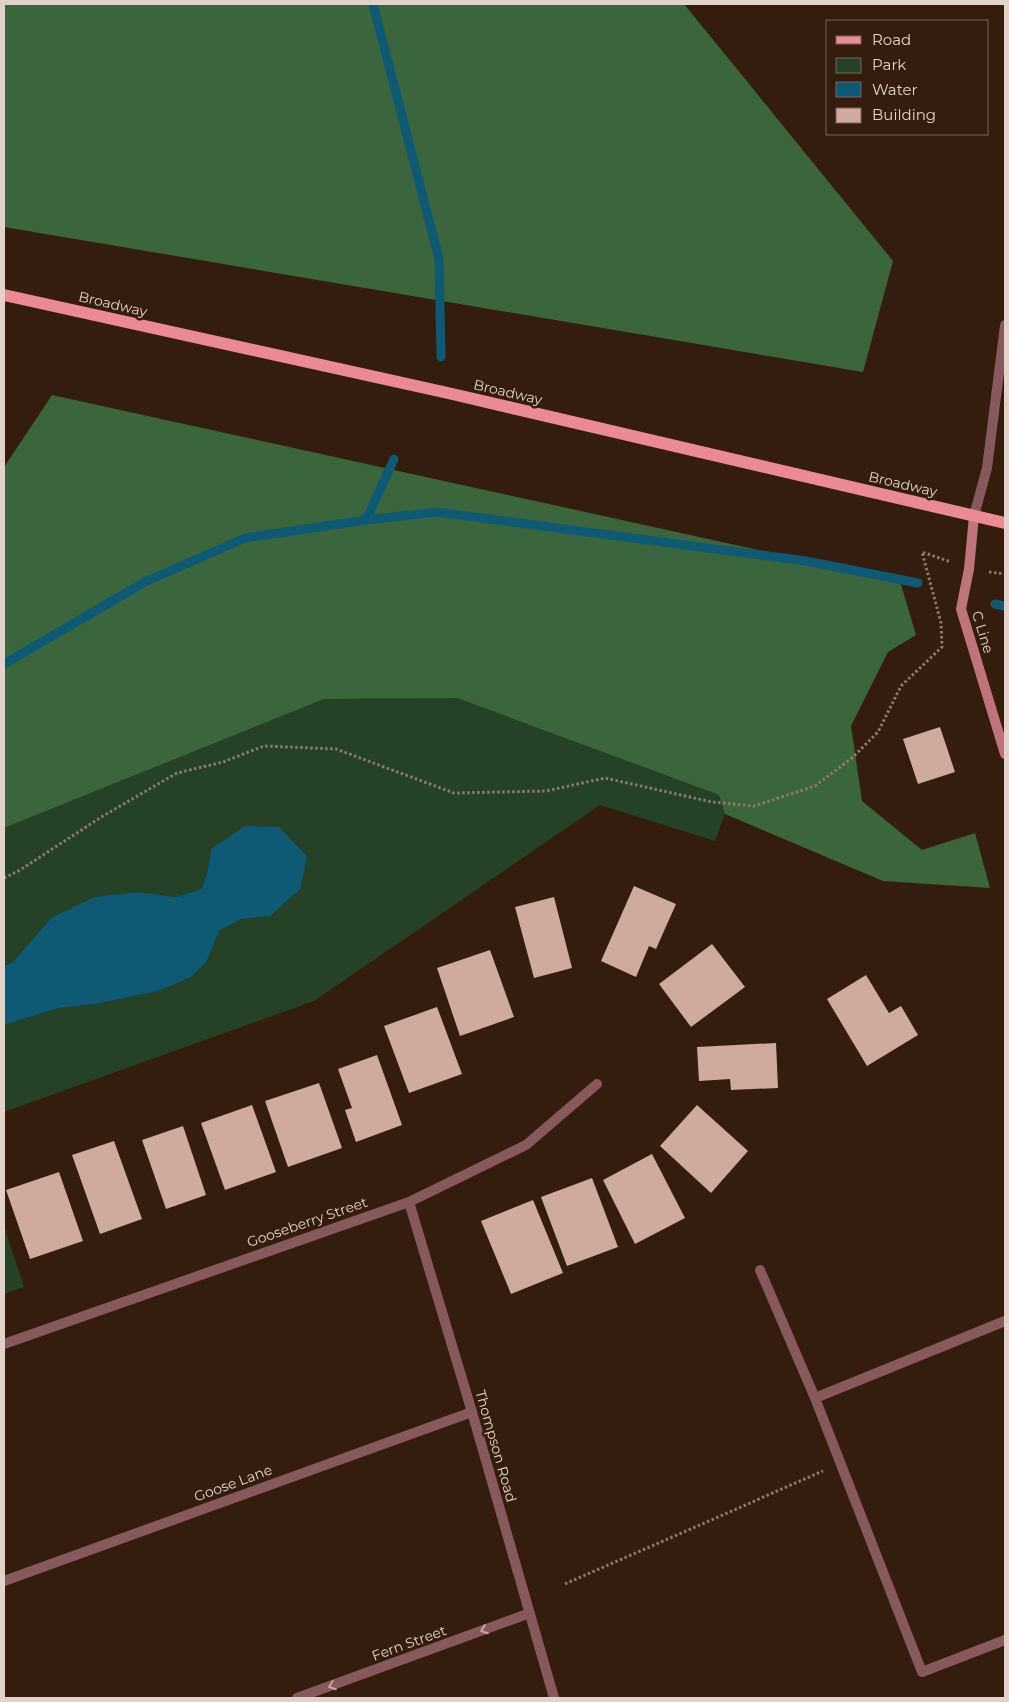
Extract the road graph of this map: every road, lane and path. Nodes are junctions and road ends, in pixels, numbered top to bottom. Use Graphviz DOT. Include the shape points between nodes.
graph roads {
  1 [pos="4,295"];
  2 [pos="1005,325"];
  3 [pos="974,516"];
  4 [pos="1005,523"];
  5 [pos="969,569"];
  6 [pos="1005,754"];
  7 [pos="4,878"];
  8 [pos="597,1084"];
  9 [pos="409,1202"];
  10 [pos="760,1270"];
  11 [pos="1005,1321"];
  12 [pos="4,1344"];
  13 [pos="815,1398"];
  14 [pos="472,1412"];
  15 [pos="841,1464"];
  16 [pos="4,1581"];
  17 [pos="565,1584"];
  18 [pos="530,1613"];
  19 [pos="1005,1640"];
  20 [pos="297,1698"];
  21 [pos="554,1698"];
  1 -- 3 [label="main road, Broadway"];
  2 -- 3 [label="street" via="987,468"];
  3 -- 4 [label="main road, Broadway"];
  3 -- 5 [label="street, C Line"];
  5 -- 6 [label="street, C Line" via="962,609"];
  5 -- 7 [label="path" via="922,552 941,623 942,647 901,686 878,732 852,758 815,786 754,806 712,802 605,778 546,790 454,793 336,750 264,746 223,762 177,773"];
  8 -- 9 [label="street, Gooseberry Street" via="526,1145"];
  9 -- 12 [label="street, Gooseberry Street"];
  9 -- 14 [label="street, Thompson Road"];
  10 -- 13 [label="street"];
  11 -- 13 [label="street"];
  13 -- 15 [label="street"];
  14 -- 16 [label="street, Goose Lane"];
  14 -- 18 [label="street, Thompson Road"];
  15 -- 17 [label="path"];
  15 -- 19 [label="street" via="922,1672"];
  18 -- 20 [label="street, Fern Street, one-way"];
  18 -- 21 [label="street, Thompson Road"];
}
